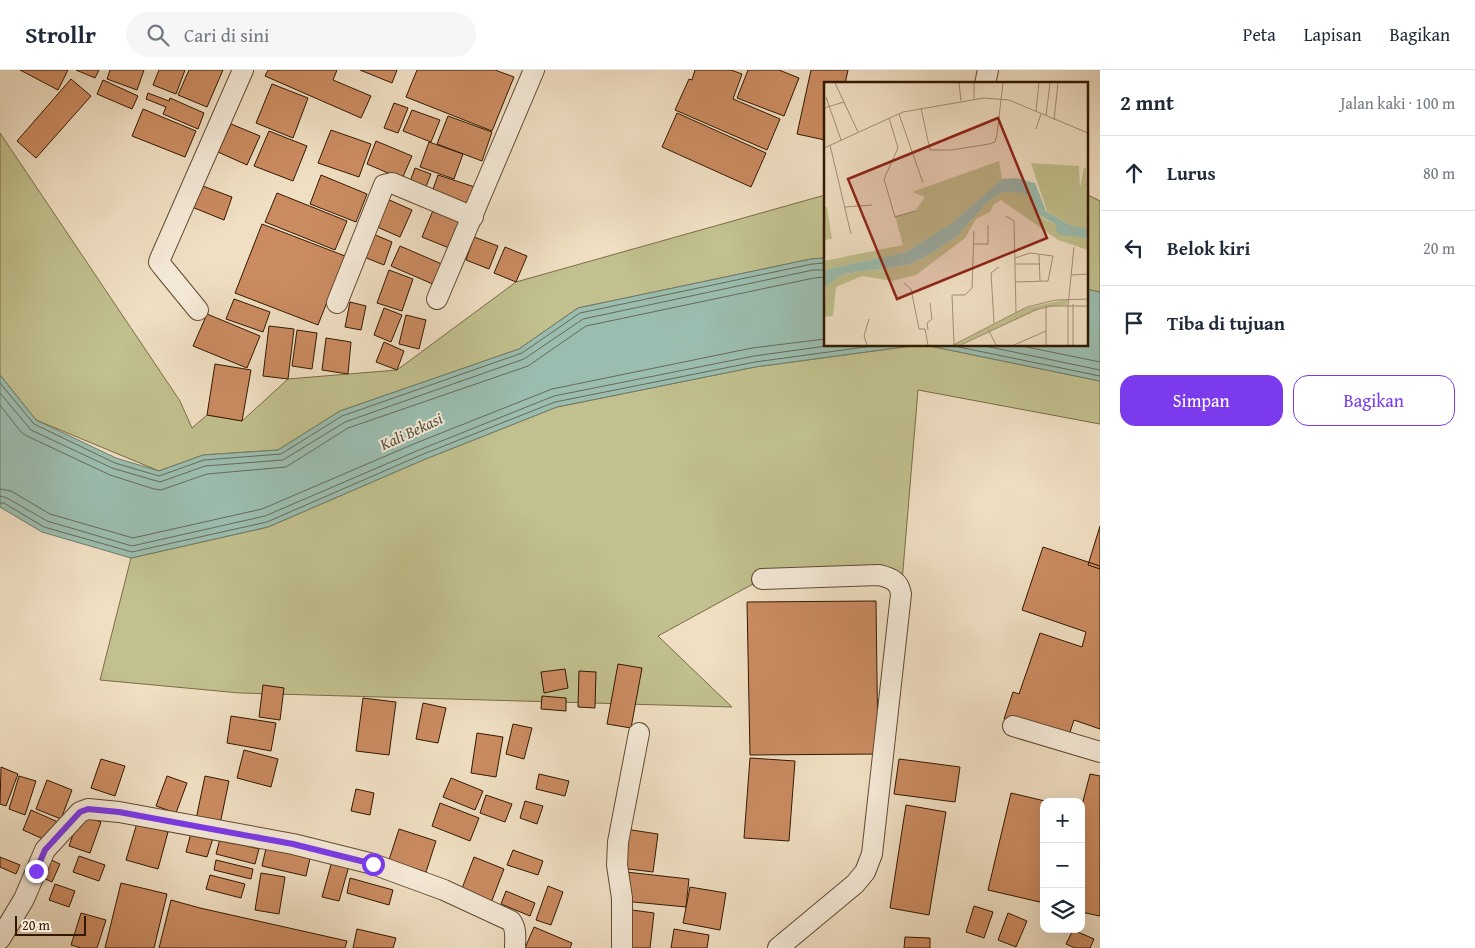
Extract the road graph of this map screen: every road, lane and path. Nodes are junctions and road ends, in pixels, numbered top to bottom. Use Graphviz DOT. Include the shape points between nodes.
graph roads {
  1 [pos="243,70"];
  2 [pos="534,70"];
  3 [pos="473,217"];
  4 [pos="437,299"];
  5 [pos="338,303"];
  6 [pos="198,310"];
  7 [pos="762,579"];
  8 [pos="1013,726"];
  9 [pos="639,733"];
  10 [pos="1100,752"];
  11 [pos="0,939"];
  12 [pos="515,948"];
  13 [pos="622,948"];
  14 [pos="778,948"];
  1 -- 6 [label="street" via="159,262"];
  2 -- 3 [label="street"];
  3 -- 4 [label="street"];
  3 -- 5 [label="street" via="392,183 384,186"];
  7 -- 14 [label="street" via="879,575 896,582 901,594 872,854 865,872 855,884"];
  8 -- 10 [label="street"];
  9 -- 13 [label="street" via="618,842"];
  11 -- 12 [label="street" via="24,899 45,850 80,812 88,809 293,844 373,864 444,890 511,921 516,935"];
}
